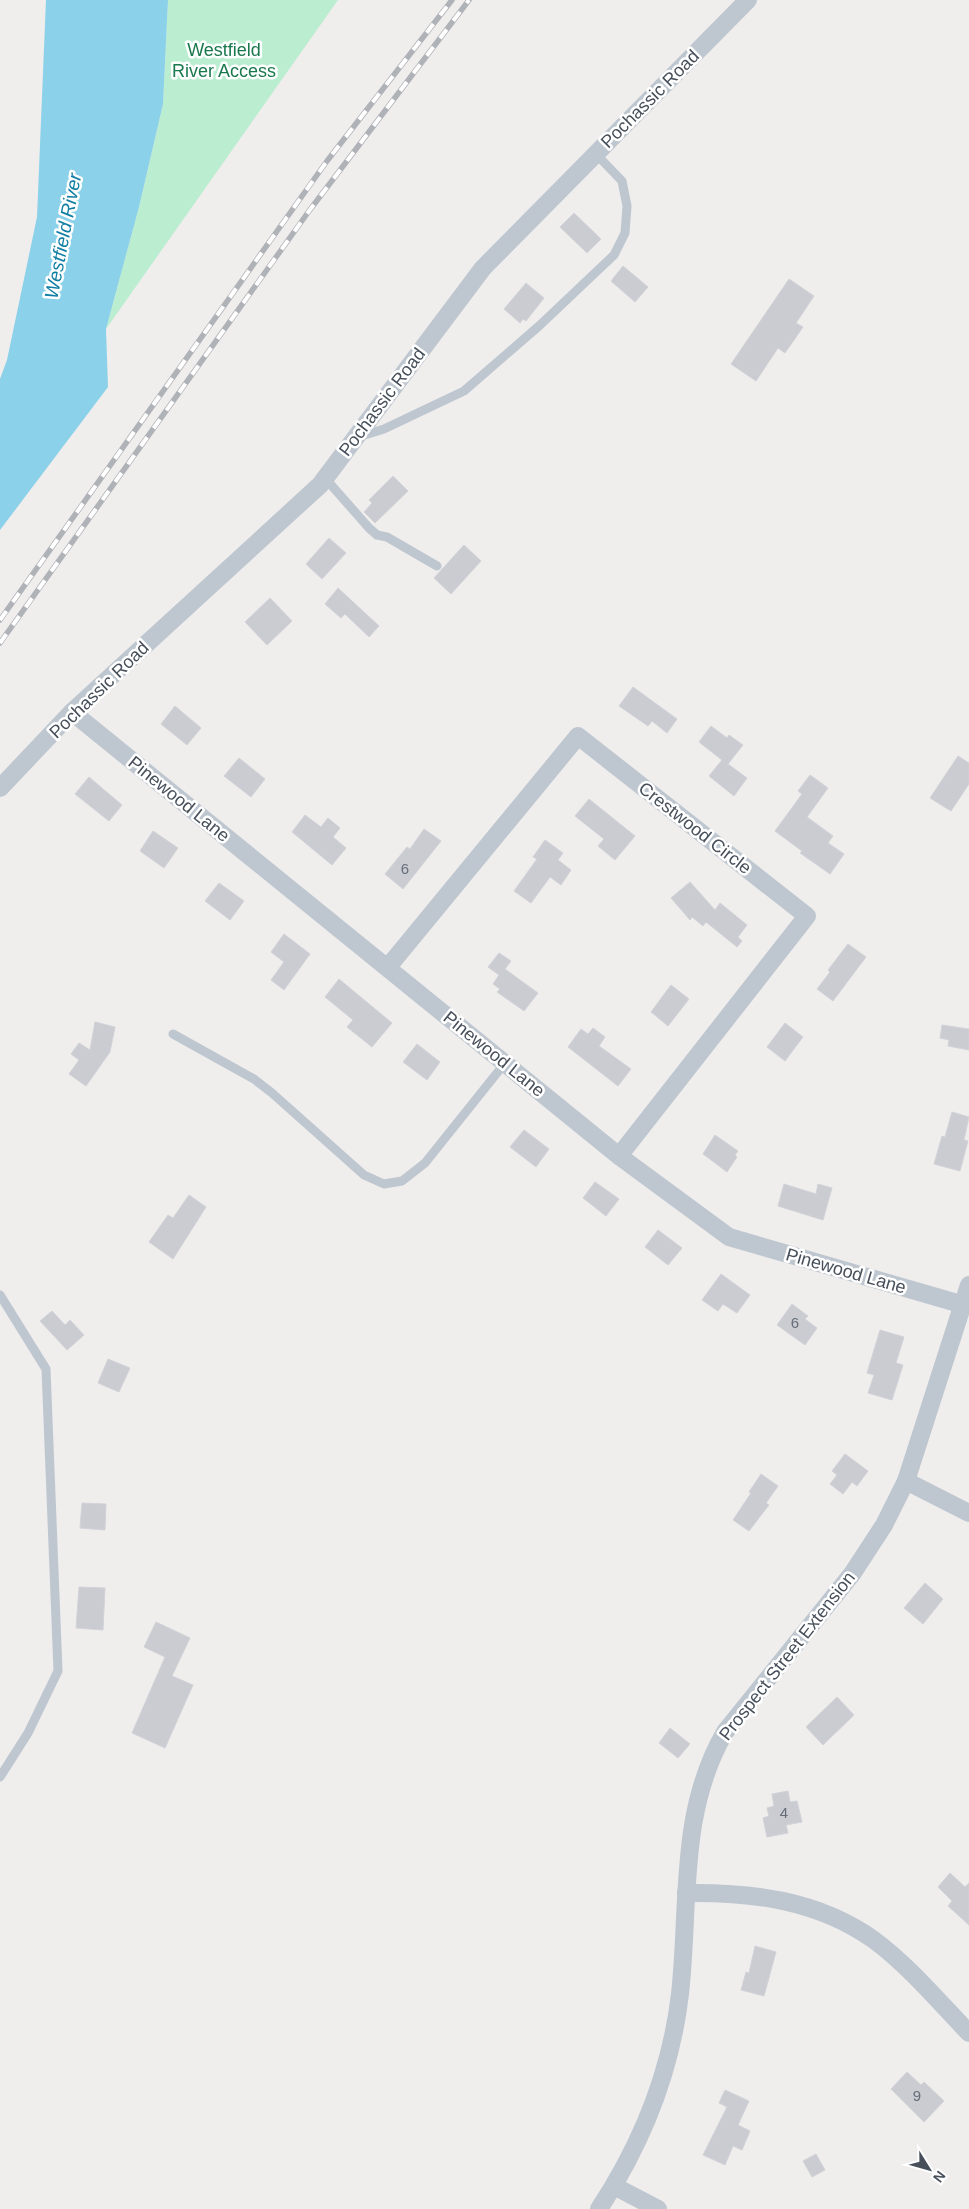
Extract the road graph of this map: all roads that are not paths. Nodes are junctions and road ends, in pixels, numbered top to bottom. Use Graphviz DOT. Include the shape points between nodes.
graph roads {
  1 [pos="748,0"];
  2 [pos="596,154"];
  3 [pos="355,438"];
  4 [pos="325,478"];
  5 [pos="437,566"];
  6 [pos="72,712"];
  7 [pos="0,788"];
  8 [pos="388,967"];
  9 [pos="173,1034"];
  10 [pos="505,1063"];
  11 [pos="618,1156"];
  12 [pos="969,1285"];
  13 [pos="0,1294"];
  14 [pos="964,1304"];
  15 [pos="906,1481"];
  16 [pos="969,1513"];
  17 [pos="0,1777"];
  18 [pos="686,1893"];
  19 [pos="969,2033"];
  20 [pos="614,2186"];
  21 [pos="599,2209"];
  22 [pos="658,2209"];
  1 -- 2 [label="street, Pochassic Road"];
  2 -- 3 [label="street, Pochassic Road" via="483,268"];
  2 -- 3 [label="lane" via="622,181 627,206 625,232 614,255 464,391 384,429"];
  3 -- 4 [label="street, Pochassic Road"];
  4 -- 5 [label="lane" via="369,528"];
  4 -- 6 [label="street, Pochassic Road"];
  6 -- 7 [label="street, Pochassic Road"];
  6 -- 8 [label="street, Pinewood Lane"];
  8 -- 10 [label="street, Pinewood Lane"];
  8 -- 11 [label="street, Crestwood Circle" via="578,736 806,916"];
  9 -- 10 [label="lane" via="254,1079 364,1175 384,1184 402,1181 425,1163"];
  10 -- 11 [label="street, Pinewood Lane"];
  11 -- 14 [label="street, Pinewood Lane" via="729,1237"];
  12 -- 14 [label="street, Prospect Street Extension"];
  13 -- 17 [label="lane" via="46,1369 58,1672 28,1733"];
  14 -- 15 [label="street, Prospect Street Extension"];
  15 -- 16 [label="street"];
  15 -- 18 [label="street, Prospect Street Extension" via="884,1526 862,1559 725,1732 713,1752 696,1803"];
  18 -- 19 [label="street" via="731,1893 775,1898 852,1926 892,1955"];
  18 -- 20 [label="street, Prospect Street Extension" via="680,1995 674,2033 649,2113"];
  20 -- 21 [label="street, Prospect Street Extension"];
  20 -- 22 [label="street"];
}
